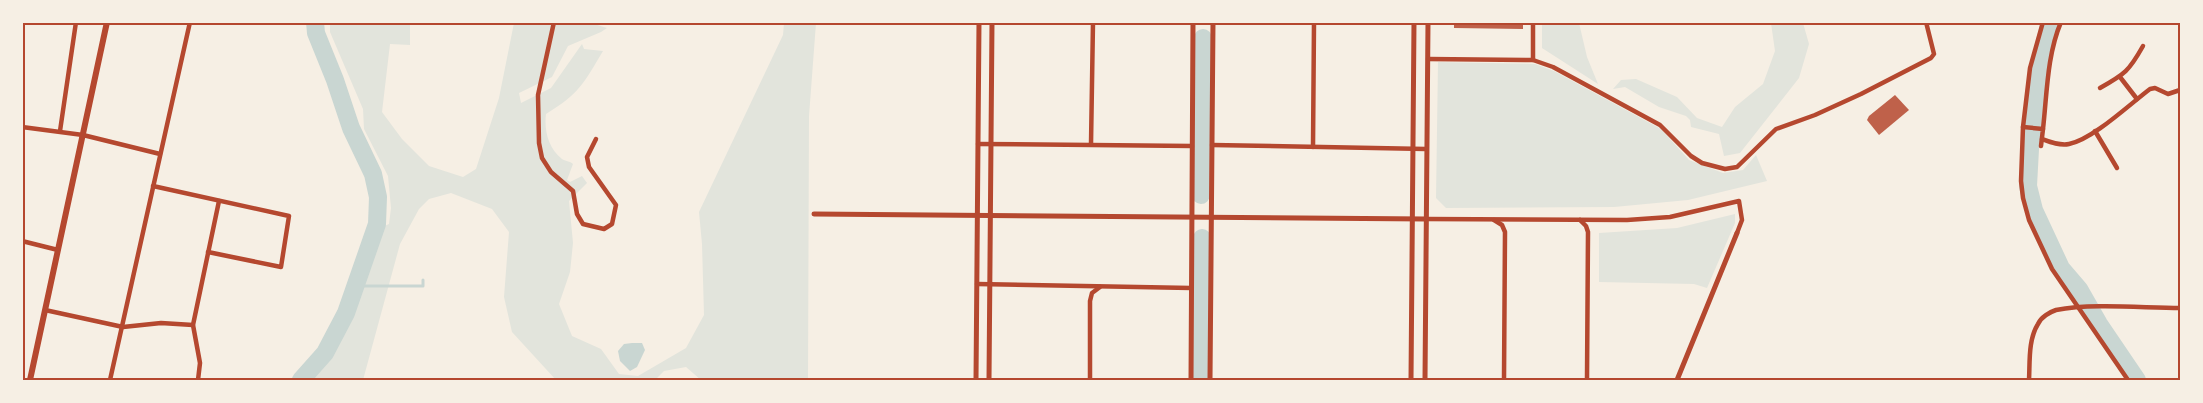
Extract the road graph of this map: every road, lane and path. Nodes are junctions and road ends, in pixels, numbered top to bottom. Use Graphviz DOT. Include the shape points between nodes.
graph roads {
  1 [pos="76,22"];
  2 [pos="107,22"];
  3 [pos="190,22"];
  4 [pos="554,22"];
  5 [pos="979,22"];
  6 [pos="992,22"];
  7 [pos="1093,22"];
  8 [pos="1193,22"];
  9 [pos="1213,22"];
  10 [pos="1314,22"];
  11 [pos="1414,22"];
  12 [pos="1428,22"];
  13 [pos="1533,22"];
  14 [pos="1926,22"];
  15 [pos="2043,22"];
  16 [pos="2061,22"];
  17 [pos="2143,46"];
  18 [pos="1428,59"];
  19 [pos="1533,60"];
  20 [pos="2120,77"];
  21 [pos="2100,88"];
  22 [pos="2180,90"];
  23 [pos="2137,99"];
  24 [pos="22,127"];
  25 [pos="2025,127"];
  26 [pos="2041,129"];
  27 [pos="60,131"];
  28 [pos="2095,132"];
  29 [pos="83,135"];
  30 [pos="596,139"];
  31 [pos="2042,139"];
  32 [pos="978,144"];
  33 [pos="991,144"];
  34 [pos="1091,144"];
  35 [pos="1212,145"];
  36 [pos="1192,146"];
  37 [pos="2042,146"];
  38 [pos="1313,147"];
  39 [pos="1413,148"];
  40 [pos="1426,149"];
  41 [pos="160,154"];
  42 [pos="2117,168"];
  43 [pos="153,186"];
  44 [pos="219,201"];
  45 [pos="814,214"];
  46 [pos="977,216"];
  47 [pos="990,216"];
  48 [pos="1212,216"];
  49 [pos="1192,217"];
  50 [pos="1413,219"];
  51 [pos="1426,219"];
  52 [pos="1494,220"];
  53 [pos="1580,220"];
  54 [pos="1737,234"];
  55 [pos="22,242"];
  56 [pos="58,250"];
  57 [pos="208,252"];
  58 [pos="977,284"];
  59 [pos="990,284"];
  60 [pos="1100,287"];
  61 [pos="1191,288"];
  62 [pos="2082,308"];
  63 [pos="2180,308"];
  64 [pos="45,310"];
  65 [pos="193,325"];
  66 [pos="123,327"];
  67 [pos="30,380"];
  68 [pos="110,380"];
  69 [pos="198,380"];
  70 [pos="976,380"];
  71 [pos="989,380"];
  72 [pos="1090,380"];
  73 [pos="1190,380"];
  74 [pos="1210,380"];
  75 [pos="1411,380"];
  76 [pos="1425,380"];
  77 [pos="1504,380"];
  78 [pos="1587,380"];
  79 [pos="1677,380"];
  80 [pos="2029,380"];
  81 [pos="2128,380"];
  1 -- 27 [label="street"];
  2 -- 29 [label="main road"];
  3 -- 41 [label="street"];
  4 -- 30 [label="street" via="538,96 540,150 551,172 573,191 577,214 583,224 604,229 612,224 616,205 589,167 587,157"];
  5 -- 32 [label="street"];
  6 -- 33 [label="street"];
  7 -- 34 [label="street"];
  8 -- 36 [label="street"];
  9 -- 35 [label="street"];
  10 -- 38 [label="street"];
  11 -- 39 [label="street"];
  12 -- 18 [label="street"];
  13 -- 19 [label="street"];
  14 -- 19 [label="street" via="1934,54 1931,58 1815,115 1776,128 1737,167 1725,169 1702,163 1691,156 1660,125"];
  15 -- 25 [label="street" via="2030,68"];
  16 -- 26 [label="street" via="2050,65"];
  17 -- 20 [label="street" via="2131,68"];
  18 -- 19 [label="street"];
  18 -- 40 [label="street"];
  20 -- 21 [label="street"];
  20 -- 23 [label="street"];
  22 -- 23 [label="street" via="2168,94 2150,89"];
  23 -- 28 [label="street"];
  24 -- 27 [label="street"];
  25 -- 26 [label="street"];
  25 -- 62 [label="street" via="2022,198 2052,269"];
  26 -- 31 [label="street"];
  27 -- 29 [label="street"];
  28 -- 31 [label="street" via="2063,145"];
  28 -- 42 [label="street"];
  29 -- 41 [label="street"];
  29 -- 56 [label="main road"];
  31 -- 37 [label="street"];
  32 -- 33 [label="street"];
  32 -- 46 [label="street"];
  33 -- 34 [label="street"];
  33 -- 47 [label="street"];
  34 -- 36 [label="street"];
  35 -- 38 [label="street"];
  35 -- 48 [label="street"];
  36 -- 49 [label="street"];
  38 -- 39 [label="street"];
  39 -- 40 [label="street"];
  39 -- 50 [label="street"];
  40 -- 51 [label="street"];
  41 -- 43 [label="street"];
  43 -- 44 [label="street"];
  43 -- 66 [label="street"];
  44 -- 57 [label="street"];
  44 -- 57 [label="street" via="289,216 281,267"];
  45 -- 46 [label="street"];
  46 -- 47 [label="street"];
  46 -- 58 [label="street"];
  47 -- 49 [label="street"];
  47 -- 59 [label="street"];
  48 -- 49 [label="street"];
  48 -- 50 [label="street"];
  48 -- 74 [label="street"];
  49 -- 61 [label="street"];
  50 -- 51 [label="street"];
  50 -- 75 [label="street"];
  51 -- 52 [label="street"];
  51 -- 76 [label="street"];
  52 -- 53 [label="street"];
  52 -- 77 [label="street" via="1502,225 1505,232"];
  53 -- 54 [label="street" via="1670,217 1739,201 1742,220"];
  53 -- 78 [label="street" via="1588,232"];
  54 -- 79 [label="street"];
  55 -- 56 [label="street"];
  56 -- 64 [label="main road"];
  57 -- 65 [label="street"];
  58 -- 59 [label="street"];
  58 -- 70 [label="street"];
  59 -- 60 [label="street"];
  59 -- 71 [label="street"];
  60 -- 61 [label="street"];
  60 -- 72 [label="street" via="1092,293 1090,301"];
  61 -- 73 [label="street"];
  62 -- 63 [label="street"];
  62 -- 80 [label="street" via="2055,311 2038,323 2031,343"];
  62 -- 81 [label="street"];
  64 -- 66 [label="street"];
  64 -- 67 [label="main road"];
  65 -- 66 [label="street" via="161,323"];
  65 -- 69 [label="street" via="200,363"];
  66 -- 68 [label="street"];
}
